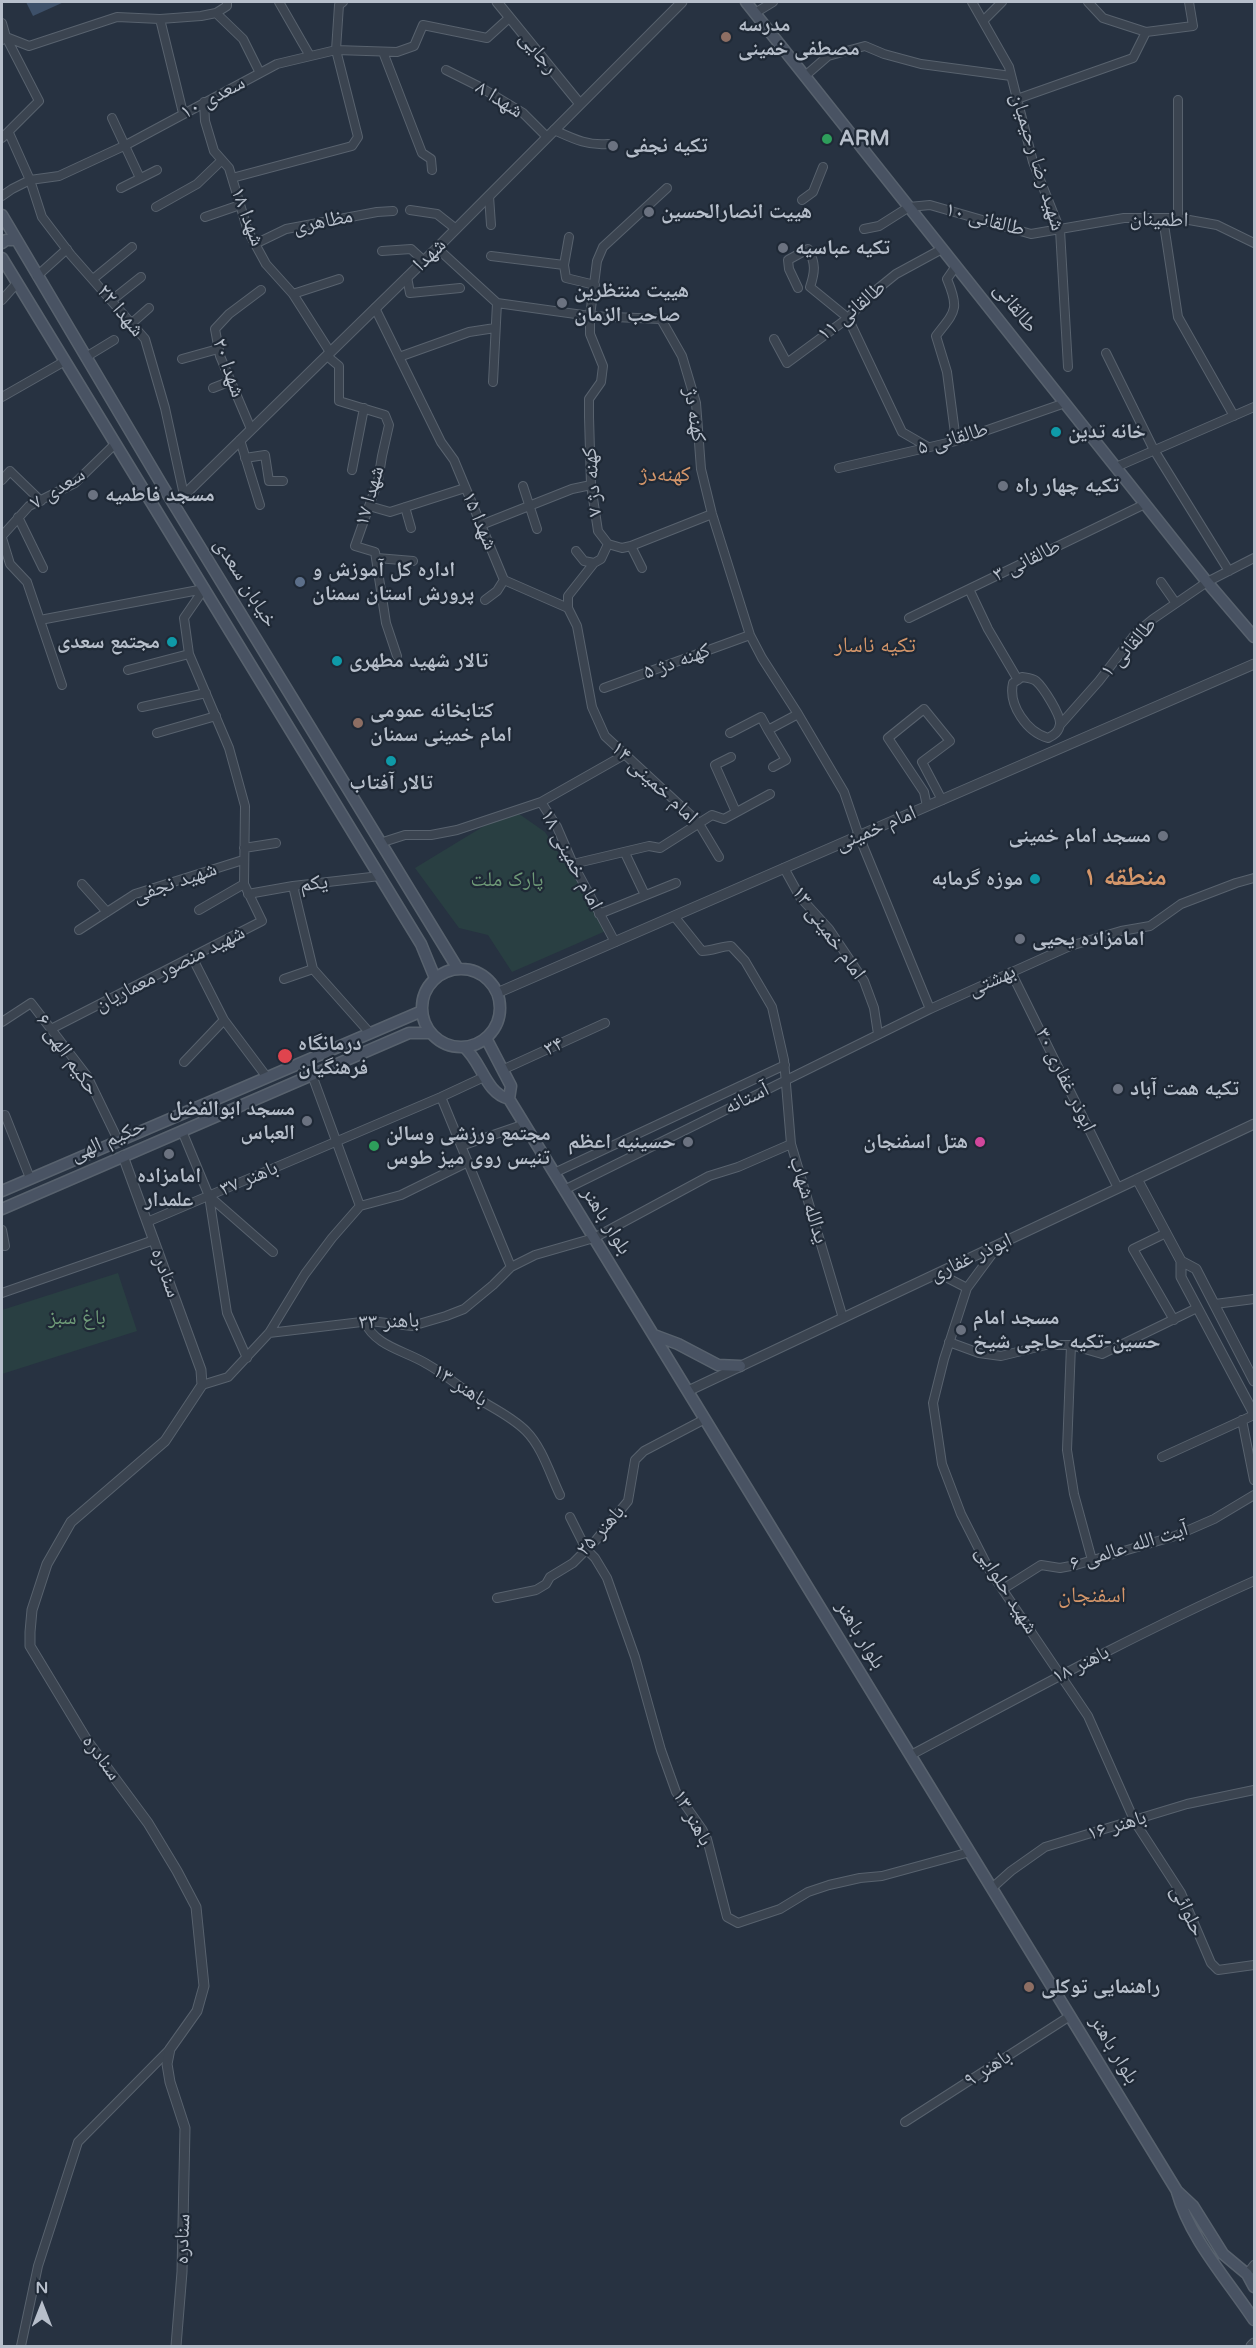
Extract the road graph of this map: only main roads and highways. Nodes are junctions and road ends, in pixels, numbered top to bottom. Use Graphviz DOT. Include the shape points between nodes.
graph roads {
  1 [pos="746,2"];
  2 [pos="2,221"];
  3 [pos="16,240"];
  4 [pos="2,243"];
  5 [pos="2,258"];
  6 [pos="1254,637"];
  7 [pos="409,890"];
  8 [pos="394,900"];
  9 [pos="458,969"];
  10 [pos="435,978"];
  11 [pos="422,1011"];
  12 [pos="402,1018"];
  13 [pos="409,1033"];
  14 [pos="431,1033"];
  15 [pos="486,1038"];
  16 [pos="464,1047"];
  17 [pos="509,1099"];
  18 [pos="118,1140"];
  19 [pos="123,1156"];
  20 [pos="2,1191"];
  21 [pos="2,1209"];
  22 [pos="654,1335"];
  23 [pos="740,1366"];
  24 [pos="1177,2191"];
  25 [pos="1254,2287"];
  26 [pos="1254,2320"];
  1 -- 6 [label="main road, طالقانی"];
  2 -- 3 [label="main road, خیابان سعدی"];
  3 -- 4 [label="main road"];
  3 -- 7 [label="main road, خیابان سعدی"];
  5 -- 8 [label="main road, خیابان سعدی"];
  7 -- 8 [label="main road" via="406,898"];
  7 -- 9 [label="main road, خیابان سعدی"];
  8 -- 10 [label="main road, خیابان سعدی" via="421,944"];
  9 -- 10 [label="main road"];
  9 -- 15 [label="main road" via="481,975 497,993 499,1017"];
  10 -- 11 [label="main road" via="423,999"];
  11 -- 12 [label="main road, حکیم الهی"];
  11 -- 14 [label="main road"];
  12 -- 13 [label="main road"];
  12 -- 18 [label="main road, حکیم الهی"];
  13 -- 14 [label="main road, حکیم الهی"];
  13 -- 19 [label="main road, حکیم الهی"];
  14 -- 16 [label="main road" via="440,1041"];
  15 -- 16 [label="main road"];
  15 -- 17 [label="main road" via="511,1086"];
  16 -- 17 [label="main road" via="474,1055 499,1097"];
  17 -- 22 [label="main road, بلوار باهنر"];
  18 -- 19 [label="main road"];
  18 -- 20 [label="main road, حکیم الهی"];
  19 -- 21 [label="main road, حکیم الهی"];
  22 -- 23 [label="main road" via="718,1365"];
  22 -- 24 [label="main road, بلوار باهنر"];
  24 -- 25 [label="main road, بلوار باهنر" via="1193,2206 1223,2254 1246,2274"];
  24 -- 26 [label="main road, بلوار باهنر" via="1183,2214"];
}
